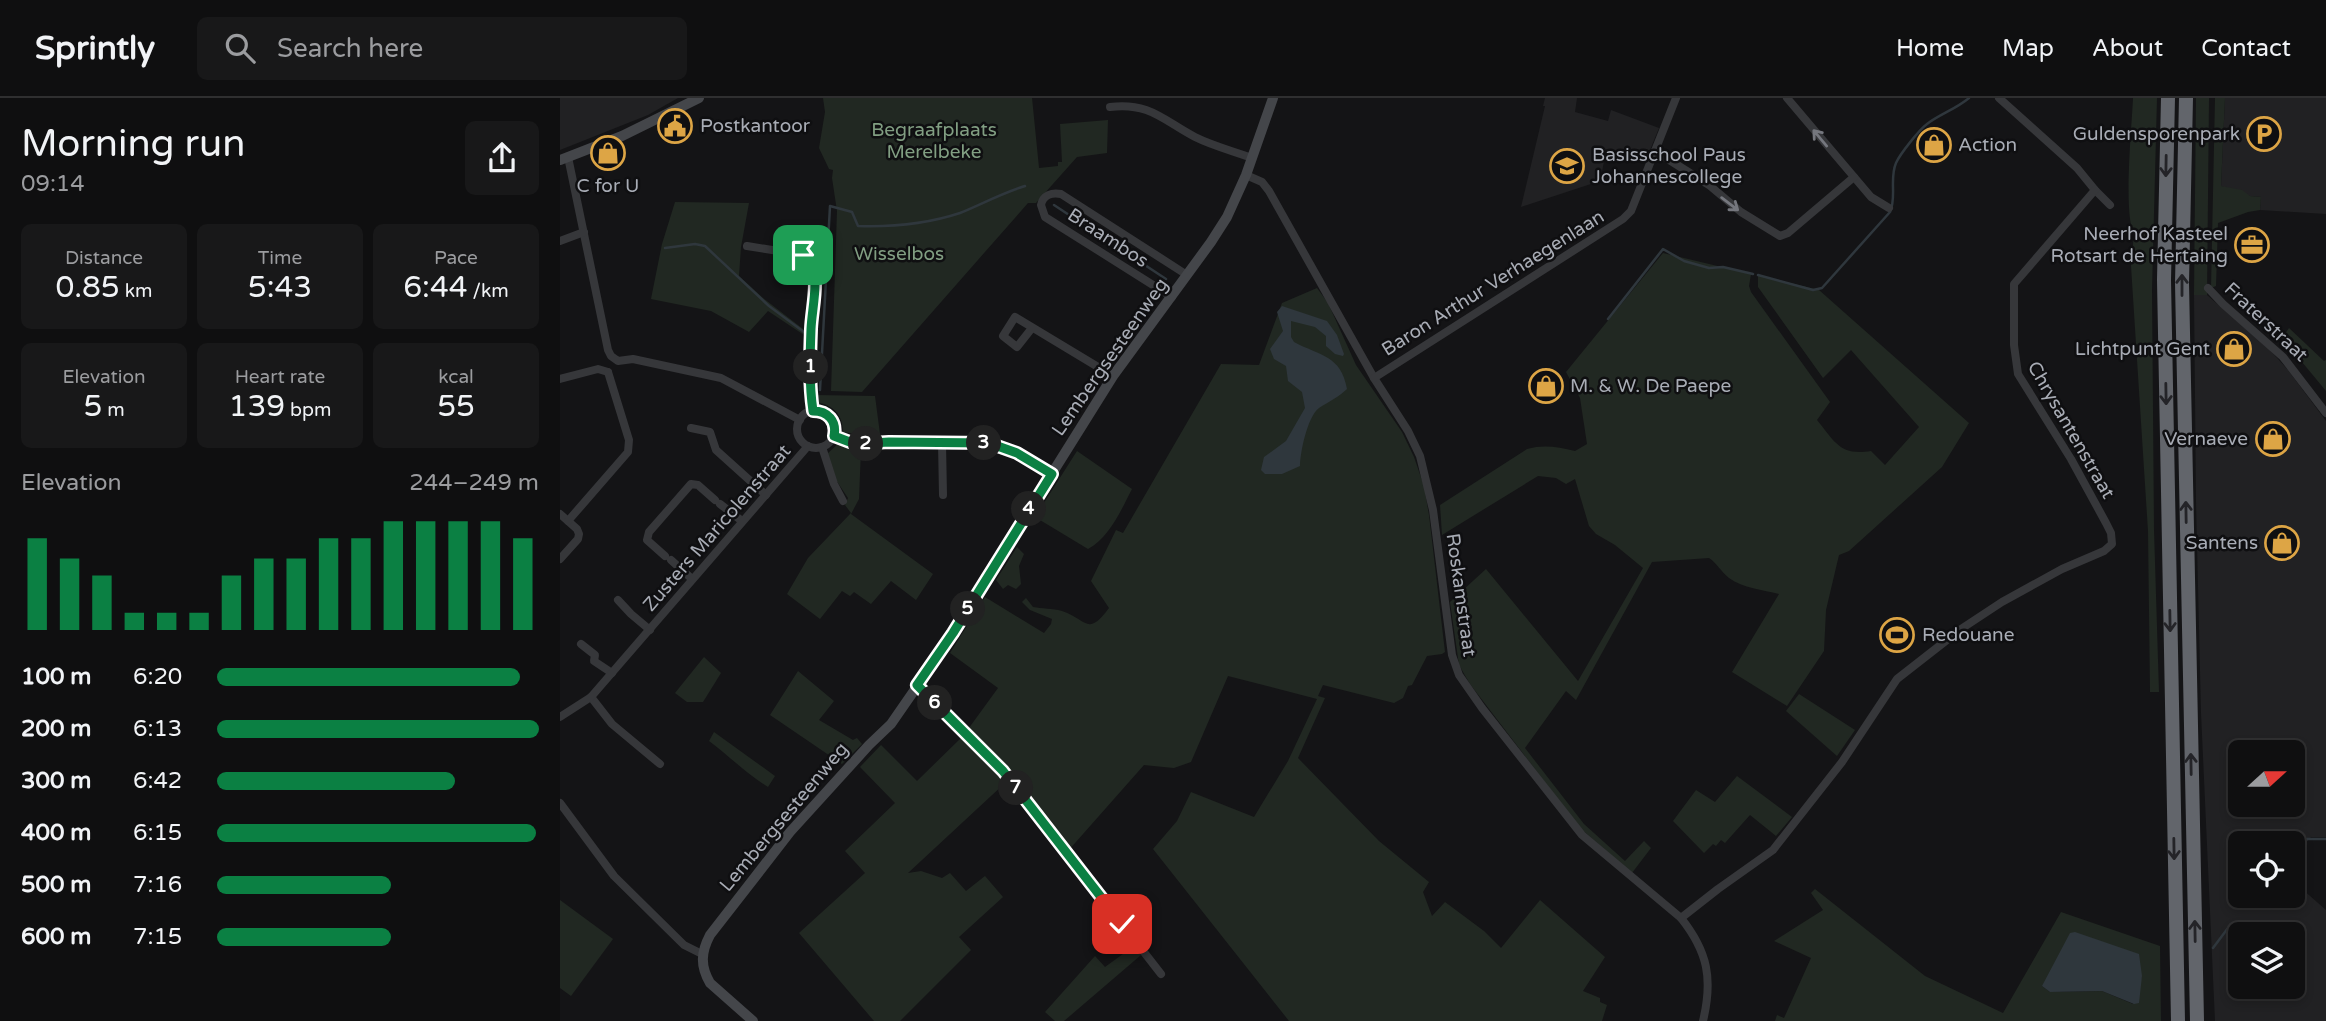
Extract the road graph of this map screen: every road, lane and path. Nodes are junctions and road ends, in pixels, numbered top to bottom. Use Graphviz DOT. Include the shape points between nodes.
graph roads {
  1 [pos="699,98"];
  2 [pos="1273,98"];
  3 [pos="1676,98"];
  4 [pos="1787,98"];
  5 [pos="1999,98"];
  6 [pos="2168,98"];
  7 [pos="2186,98"];
  8 [pos="1111,107"];
  9 [pos="1655,151"];
  10 [pos="564,158"];
  11 [pos="1252,158"];
  12 [pos="1246,175"];
  13 [pos="1854,177"];
  14 [pos="2095,190"];
  15 [pos="2110,205"];
  16 [pos="1889,208"];
  17 [pos="584,232"];
  18 [pos="560,241"];
  19 [pos="747,246"];
  20 [pos="1188,275"];
  21 [pos="2208,288"];
  22 [pos="1172,297"];
  23 [pos="1032,328"];
  24 [pos="618,361"];
  25 [pos="608,372"];
  26 [pos="1113,376"];
  27 [pos="1374,378"];
  28 [pos="560,379"];
  29 [pos="813,411"];
  30 [pos="2326,413"];
  31 [pos="800,420"];
  32 [pos="691,428"];
  33 [pos="834,436"];
  34 [pos="942,443"];
  35 [pos="808,446"];
  36 [pos="822,447"];
  37 [pos="1052,474"];
  38 [pos="766,495"];
  39 [pos="943,495"];
  40 [pos="843,501"];
  41 [pos="560,513"];
  42 [pos="568,521"];
  43 [pos="742,522"];
  44 [pos="560,559"];
  45 [pos="692,579"];
  46 [pos="618,600"];
  47 [pos="650,630"];
  48 [pos="581,644"];
  49 [pos="612,673"];
  50 [pos="917,685"];
  51 [pos="591,696"];
  52 [pos="560,717"];
  53 [pos="660,764"];
  54 [pos="560,803"];
  55 [pos="1681,918"];
  56 [pos="702,954"];
  57 [pos="1161,974"];
  58 [pos="753,1021"];
  59 [pos="1703,1021"];
  60 [pos="2178,1021"];
  61 [pos="2197,1021"];
  1 -- 10 [label="street"];
  2 -- 11 [label="street, Lembergsesteenweg"];
  3 -- 9 [label="street, Baron Arthur Verhaegenlaan"];
  13 -- 4 [label="street, one-way"];
  5 -- 14 [label="street"];
  6 -- 60 [label="highway, one-way" via="2164,280"];
  61 -- 7 [label="highway, one-way" via="2182,283"];
  8 -- 11 [label="street" via="1146,109 1198,138"];
  9 -- 13 [label="street, one-way" via="1780,236"];
  9 -- 27 [label="street, Baron Arthur Verhaegenlaan" via="1631,211 1623,219"];
  10 -- 17 [label="street"];
  11 -- 12 [label="street, Lembergsesteenweg"];
  12 -- 20 [label="street, Lembergsesteenweg" via="1227,217"];
  12 -- 27 [label="street, Roskamstraat" via="1269,191"];
  13 -- 16 [label="street" via="1871,197"];
  14 -- 15 [label="street"];
  14 -- 55 [label="street, Chrysantenstraat" via="2014,284 2014,345 2018,374 2082,480 2111,533 2112,544 2002,602 1897,679 1842,762 1773,850"];
  17 -- 18 [label="street"];
  17 -- 24 [label="street" via="608,350"];
  19 -- 29 [label="street" via="803,255 813,265"];
  20 -- 22 [label="street, Lembergsesteenweg"];
  20 -- 22 [label="street, Braambos" via="1061,194 1044,198 1045,216"];
  21 -- 30 [label="street, Fraterstraat" via="2283,356"];
  22 -- 26 [label="street, Lembergsesteenweg"];
  23 -- 26 [label="street"];
  24 -- 25 [label="street"];
  24 -- 31 [label="street" via="633,359 722,378"];
  25 -- 28 [label="street" via="598,369"];
  25 -- 42 [label="street" via="629,440 628,452"];
  26 -- 37 [label="street, Lembergsesteenweg"];
  27 -- 55 [label="street, Roskamstraat" via="1408,431 1426,474 1452,655 1459,675 1582,835"];
  29 -- 31 [label="street"];
  29 -- 33 [label="street" via="832,419"];
  31 -- 35 [label="street" via="798,434"];
  32 -- 38 [label="street" via="710,432 716,450"];
  33 -- 34 [label="street" via="855,444"];
  33 -- 36 [label="street"];
  34 -- 37 [label="street" via="1003,446"];
  34 -- 39 [label="street"];
  35 -- 36 [label="street"];
  35 -- 38 [label="street, Zusters Maricolenstraat"];
  36 -- 40 [label="street"];
  37 -- 50 [label="street, Lembergsesteenweg"];
  38 -- 43 [label="street, Zusters Maricolenstraat"];
  41 -- 42 [label="street"];
  42 -- 44 [label="street" via="579,537"];
  43 -- 45 [label="street, Zusters Maricolenstraat"];
  43 -- 45 [label="street" via="691,484 647,540"];
  45 -- 47 [label="street, Zusters Maricolenstraat"];
  46 -- 47 [label="street, Zusters Maricolenstraat"];
  47 -- 49 [label="street, Zusters Maricolenstraat"];
  48 -- 49 [label="street" via="595,655 594,661"];
  49 -- 51 [label="street, Zusters Maricolenstraat"];
  50 -- 56 [label="street, Lembergsesteenweg" via="891,724 774,850 710,935"];
  50 -- 57 [label="street" via="1003,771"];
  51 -- 52 [label="street, Zusters Maricolenstraat"];
  51 -- 53 [label="street" via="612,724"];
  54 -- 56 [label="street" via="614,876 684,945"];
  55 -- 59 [label="street, Roskamstraat" via="1698,943 1707,968"];
  56 -- 58 [label="street" via="710,983"];
}
